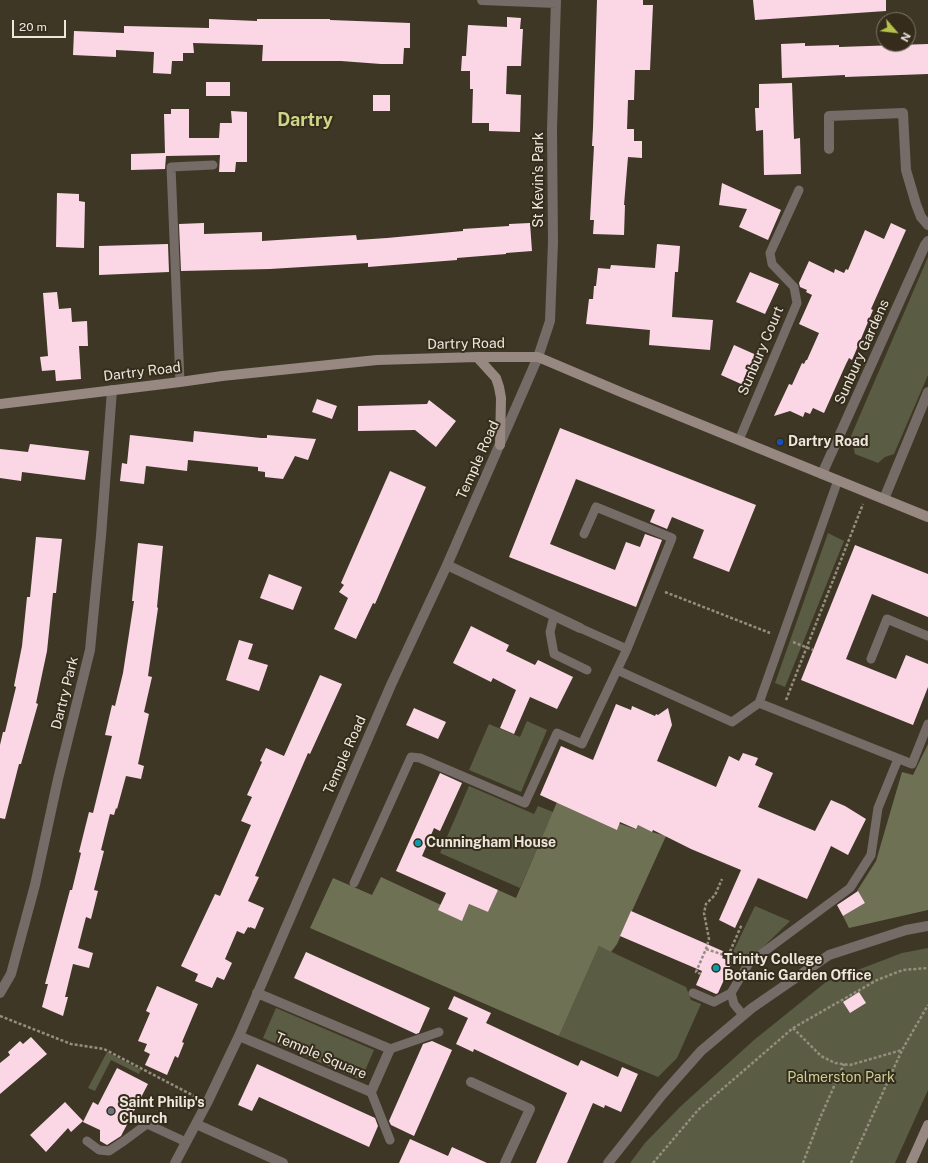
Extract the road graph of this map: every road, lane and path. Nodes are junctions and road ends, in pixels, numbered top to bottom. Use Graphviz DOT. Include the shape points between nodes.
graph roads {
  1 [pos="482,0"];
  2 [pos="556,1"];
  3 [pos="829,149"];
  4 [pos="213,165"];
  5 [pos="799,190"];
  6 [pos="928,225"];
  7 [pos="928,242"];
  8 [pos="477,357"];
  9 [pos="538,357"];
  10 [pos="180,382"];
  11 [pos="112,390"];
  12 [pos="928,392"];
  13 [pos="0,404"];
  14 [pos="739,440"];
  15 [pos="500,445"];
  16 [pos="822,474"];
  17 [pos="838,480"];
  18 [pos="868,492"];
  19 [pos="884,499"];
  20 [pos="928,516"];
  21 [pos="584,534"];
  22 [pos="447,565"];
  23 [pos="652,586"];
  24 [pos="554,616"];
  25 [pos="580,628"];
  26 [pos="928,636"];
  27 [pos="782,638"];
  28 [pos="806,647"];
  29 [pos="627,649"];
  30 [pos="813,650"];
  31 [pos="871,659"];
  32 [pos="587,670"];
  33 [pos="616,670"];
  34 [pos="759,704"];
  35 [pos="781,712"];
  36 [pos="928,724"];
  37 [pos="898,759"];
  38 [pos="722,879"];
  39 [pos="354,883"];
  40 [pos="742,924"];
  41 [pos="928,926"];
  42 [pos="706,949"];
  43 [pos="728,956"];
  44 [pos="749,963"];
  45 [pos="928,968"];
  46 [pos="701,974"];
  47 [pos="0,993"];
  48 [pos="257,993"];
  49 [pos="693,993"];
  50 [pos="731,993"];
  51 [pos="928,1005"];
  52 [pos="743,1015"];
  53 [pos="0,1016"];
  54 [pos="793,1028"];
  55 [pos="439,1032"];
  56 [pos="238,1036"];
  57 [pos="390,1049"];
  58 [pos="902,1050"];
  59 [pos="844,1064"];
  60 [pos="471,1082"];
  61 [pos="371,1092"];
  62 [pos="207,1103"];
  63 [pos="196,1124"];
  64 [pos="928,1125"];
  65 [pos="390,1140"];
  66 [pos="87,1141"];
  67 [pos="186,1142"];
  68 [pos="175,1163"];
  69 [pos="283,1163"];
  70 [pos="505,1163"];
  71 [pos="608,1163"];
  72 [pos="653,1163"];
  73 [pos="803,1163"];
  74 [pos="851,1163"];
  75 [pos="911,1163"];
  1 -- 2 [label="street"];
  2 -- 9 [label="street, St Kevin's Park" via="550,321"];
  3 -- 6 [label="street" via="829,116 903,113 906,170 921,217"];
  4 -- 10 [label="lane" via="171,166"];
  5 -- 14 [label="lane, Sunbury Court" via="770,253 772,264 794,287 797,303"];
  7 -- 16 [label="street, Sunbury Gardens"];
  8 -- 9 [label="main road, Dartry Road"];
  8 -- 10 [label="main road, Dartry Road" via="377,360"];
  8 -- 15 [label="main road" via="496,378 499,387"];
  9 -- 14 [label="main road, Dartry Road"];
  9 -- 15 [label="street, Temple Road"];
  10 -- 11 [label="main road, Dartry Road"];
  11 -- 13 [label="main road, Dartry Road"];
  11 -- 47 [label="street, Dartry Park" via="90,650 35,885 10,974"];
  12 -- 19 [label="street"];
  14 -- 16 [label="main road, Dartry Road"];
  15 -- 22 [label="street, Temple Road"];
  16 -- 17 [label="main road, Dartry Road"];
  17 -- 18 [label="main road, Dartry Road"];
  17 -- 27 [label="lane"];
  18 -- 19 [label="main road, Dartry Road"];
  18 -- 28 [label="path"];
  19 -- 20 [label="main road, Dartry Road"];
  21 -- 23 [label="lane" via="596,506 672,538"];
  22 -- 24 [label="street"];
  22 -- 48 [label="street, Temple Road" via="391,685"];
  23 -- 27 [label="path"];
  23 -- 29 [label="lane"];
  24 -- 25 [label="street"];
  24 -- 32 [label="lane" via="550,632 554,654"];
  25 -- 29 [label="lane"];
  26 -- 31 [label="lane" via="887,619"];
  27 -- 28 [label="path"];
  27 -- 34 [label="lane"];
  28 -- 30 [label="path"];
  28 -- 35 [label="path"];
  29 -- 33 [label="lane"];
  33 -- 34 [label="lane" via="732,722"];
  33 -- 39 [label="lane" via="582,744 556,733 525,803 420,758 411,757"];
  34 -- 35 [label="lane"];
  35 -- 37 [label="lane"];
  36 -- 37 [label="lane" via="912,764"];
  37 -- 44 [label="lane" via="878,808 871,855 850,888"];
  38 -- 42 [label="path" via="715,895 706,904 704,913 709,939"];
  40 -- 43 [label="path"];
  41 -- 52 [label="street" via="906,930 829,955"];
  42 -- 43 [label="path"];
  42 -- 46 [label="path" via="696,972"];
  43 -- 44 [label="path"];
  44 -- 50 [label="lane"];
  45 -- 54 [label="path" via="904,970 877,980"];
  48 -- 56 [label="street, Temple Road"];
  48 -- 57 [label="street"];
  49 -- 50 [label="lane" via="714,1002"];
  50 -- 52 [label="lane" via="734,1004"];
  51 -- 58 [label="path"];
  52 -- 71 [label="street" via="701,1051"];
  53 -- 62 [label="path" via="71,1044 104,1049"];
  54 -- 59 [label="path" via="821,1056 835,1063"];
  54 -- 72 [label="path" via="698,1110"];
  55 -- 57 [label="lane"];
  56 -- 61 [label="street, Temple Square"];
  56 -- 62 [label="street, Temple Road"];
  57 -- 61 [label="street, Temple Square"];
  58 -- 59 [label="path" via="850,1065"];
  58 -- 74 [label="path"];
  59 -- 73 [label="path"];
  60 -- 70 [label="street" via="530,1109"];
  61 -- 65 [label="lane"];
  62 -- 63 [label="street, Temple Road"];
  63 -- 67 [label="street, Temple Road"];
  63 -- 69 [label="street"];
  64 -- 75 [label="main road"];
  66 -- 67 [label="lane" via="99,1150 109,1151 147,1124"];
  67 -- 68 [label="street, Temple Road"];
}
